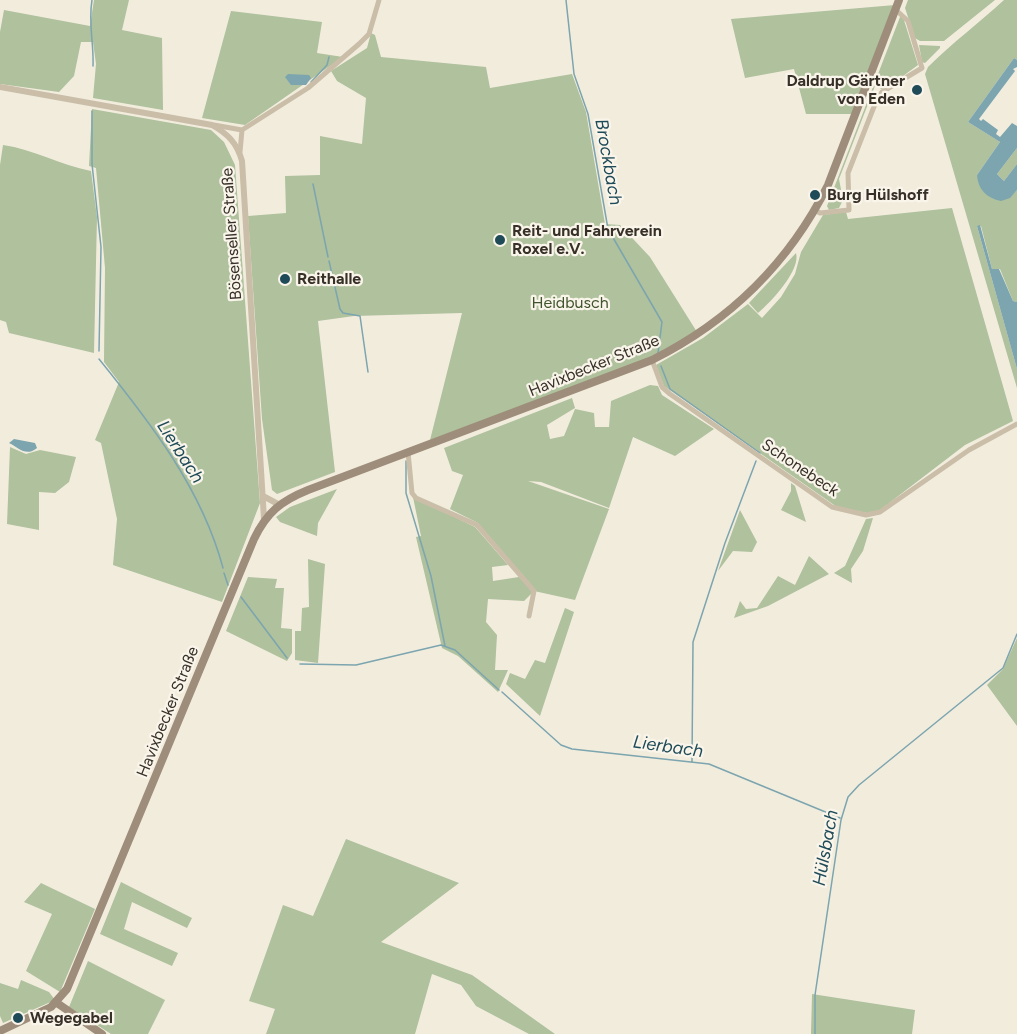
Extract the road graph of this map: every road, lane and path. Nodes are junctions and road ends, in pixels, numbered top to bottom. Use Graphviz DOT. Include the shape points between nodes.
graph roads {
  1 [pos="379,0"];
  2 [pos="900,0"];
  3 [pos="896,10"];
  4 [pos="0,87"];
  5 [pos="213,125"];
  6 [pos="242,130"];
  7 [pos="240,152"];
  8 [pos="814,210"];
  9 [pos="652,360"];
  10 [pos="1017,424"];
  11 [pos="408,452"];
  12 [pos="263,496"];
  13 [pos="278,504"];
  14 [pos="264,519"];
  15 [pos="530,616"];
  16 [pos="57,1003"];
  17 [pos="0,1031"];
  18 [pos="102,1034"];
  1 -- 6 [label="street" via="369,34 359,44 308,88"];
  2 -- 3 [label="main road"];
  3 -- 8 [label="main road, Havixbecker Straße"];
  3 -- 8 [label="street" via="908,21 922,68 877,99 848,173 849,210"];
  4 -- 5 [label="street"];
  5 -- 6 [label="street"];
  5 -- 7 [label="street, Bösenseller Straße" via="229,136"];
  6 -- 7 [label="street"];
  7 -- 12 [label="street, Bösenseller Straße"];
  8 -- 9 [label="main road, Havixbecker Straße" via="775,267 741,302 699,334"];
  9 -- 10 [label="street, Schonebeck" via="662,387 670,394 832,507 866,515 880,512 969,450"];
  9 -- 11 [label="main road, Havixbecker Straße"];
  11 -- 13 [label="main road, Havixbecker Straße"];
  11 -- 15 [label="street" via="412,493 477,525 534,591"];
  12 -- 13 [label="street"];
  12 -- 14 [label="street, Bösenseller Straße"];
  13 -- 14 [label="main road, Havixbecker Straße"];
  14 -- 16 [label="main road, Havixbecker Straße" via="73,976"];
  16 -- 17 [label="main road"];
  16 -- 18 [label="main road"];
}
